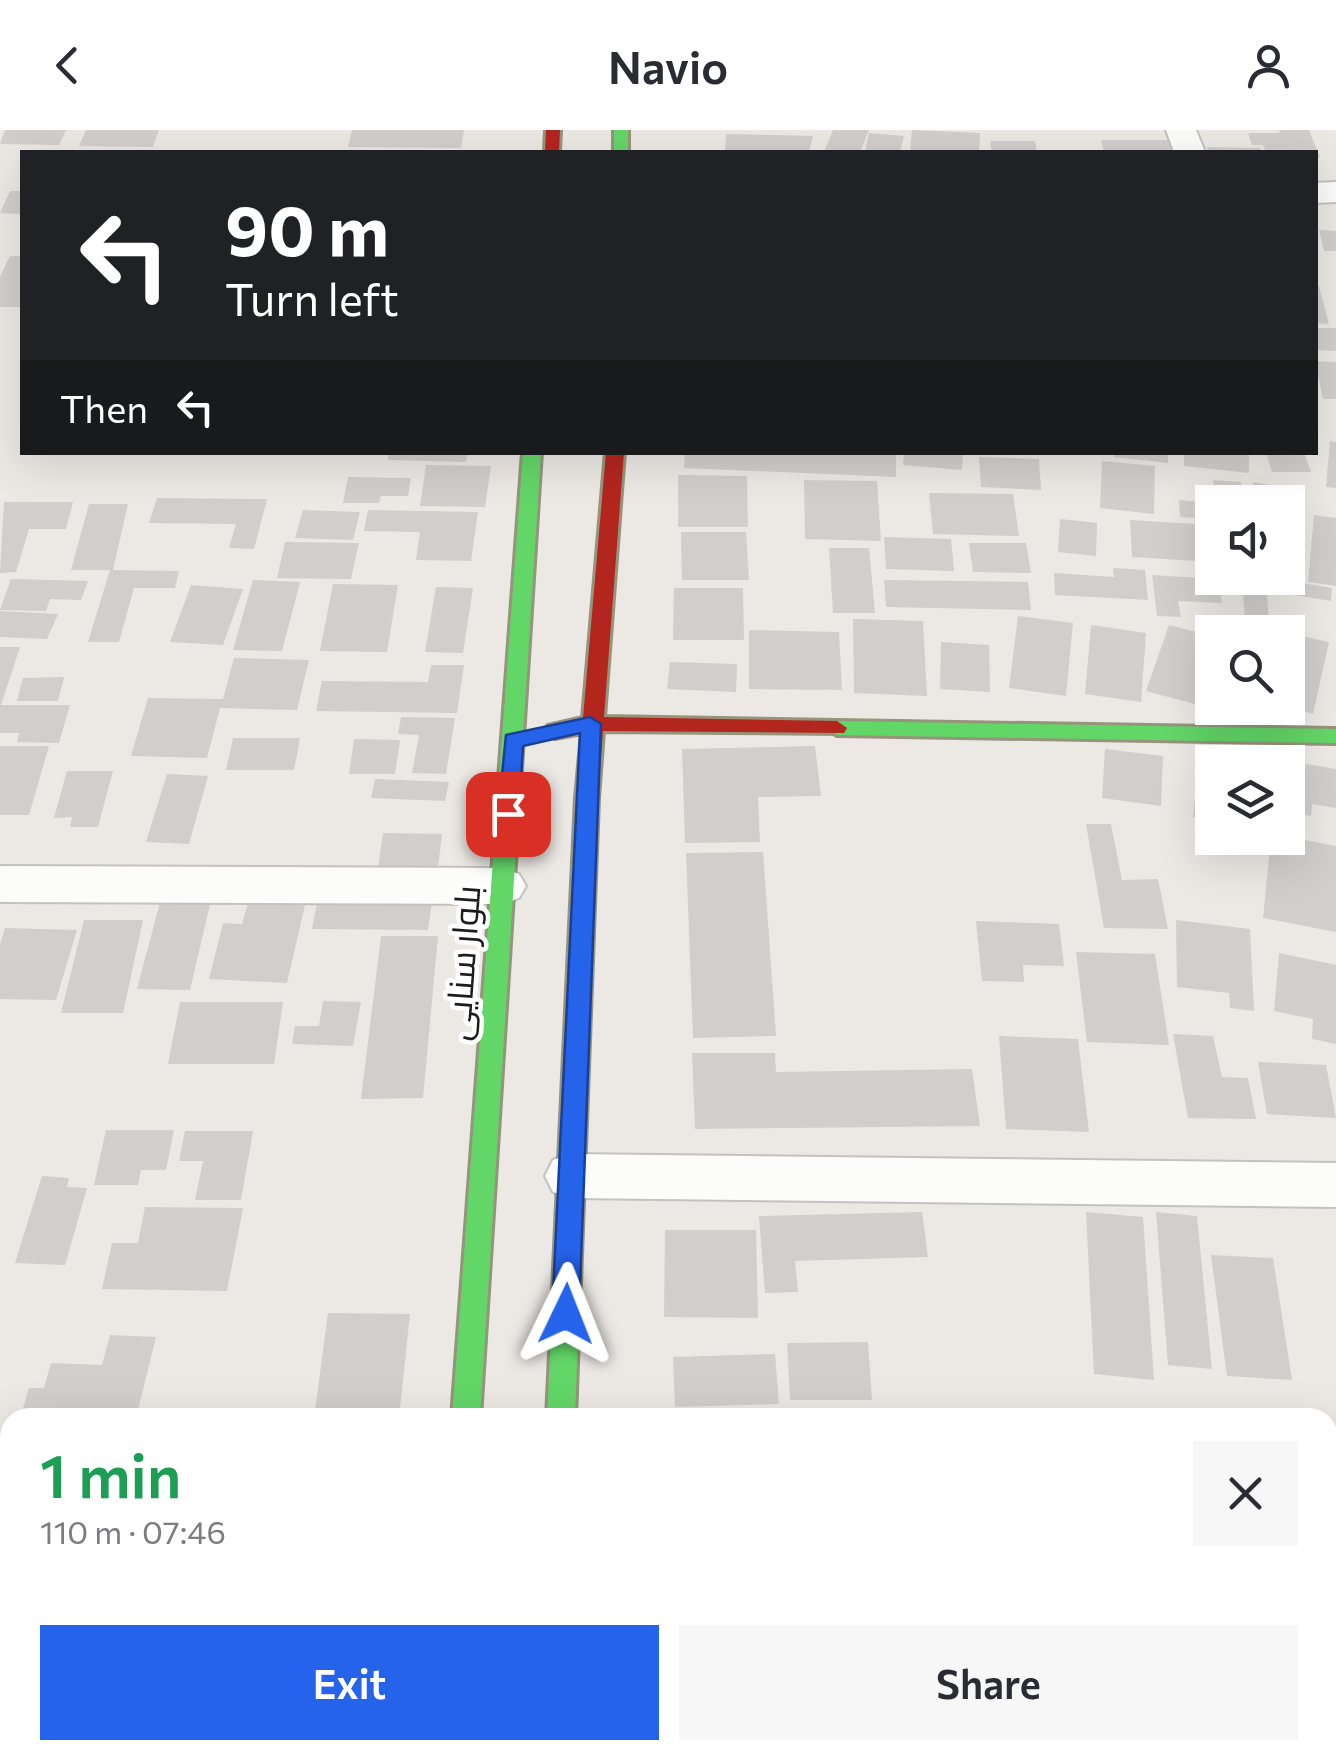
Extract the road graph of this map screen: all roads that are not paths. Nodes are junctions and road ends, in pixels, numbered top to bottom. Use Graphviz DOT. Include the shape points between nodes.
graph roads {
  1 [pos="532,455"];
  2 [pos="615,455"];
  3 [pos="590,724"];
  4 [pos="1336,736"];
  5 [pos="513,740"];
  6 [pos="0,884"];
  7 [pos="503,886"];
  8 [pos="571,1176"];
  9 [pos="1336,1185"];
  10 [pos="467,1408"];
  11 [pos="562,1408"];
  1 -- 5 [label="main road, بلوار سنایی"];
  2 -- 3 [label="main road"];
  3 -- 4 [label="main road"];
  3 -- 5 [label="main road"];
  3 -- 8 [label="main road"];
  5 -- 7 [label="main road, بلوار سنایی"];
  6 -- 7 [label="street"];
  7 -- 10 [label="main road, بلوار سنایی"];
  8 -- 9 [label="street"];
  8 -- 11 [label="main road"];
}
